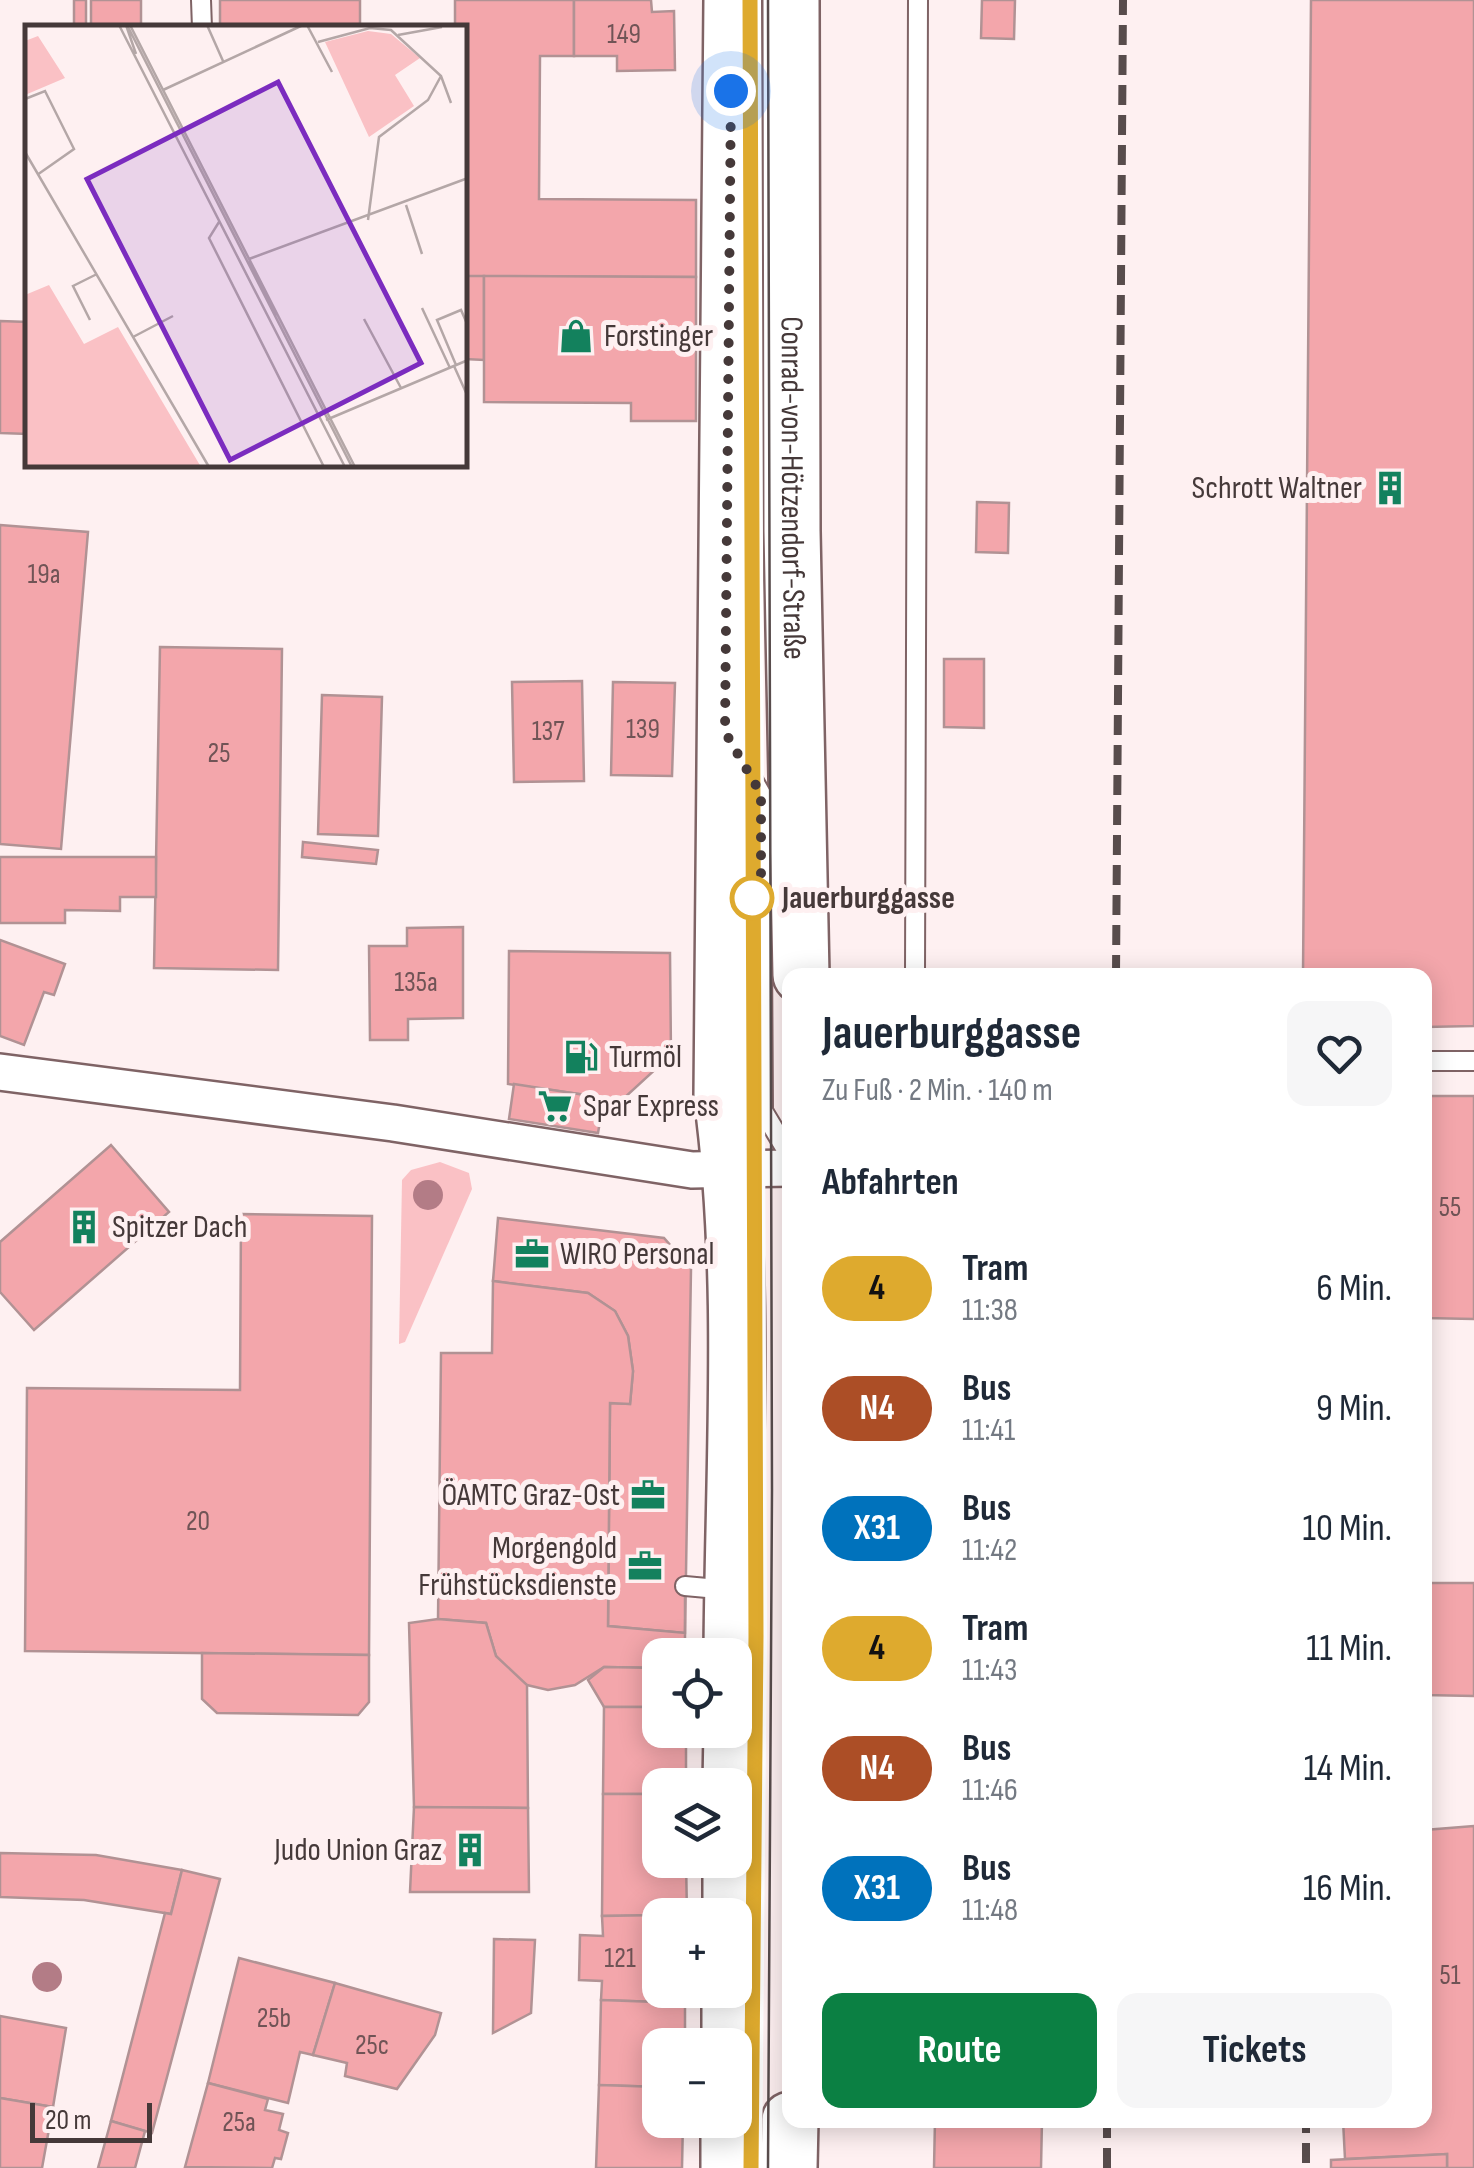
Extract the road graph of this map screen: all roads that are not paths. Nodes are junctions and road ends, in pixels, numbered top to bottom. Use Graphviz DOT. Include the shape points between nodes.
graph roads {
  1 [pos="201,0"];
  2 [pos="732,0"];
  3 [pos="790,0"];
  4 [pos="918,0"];
  5 [pos="202,25"];
  6 [pos="725,732"];
  7 [pos="777,770"];
  8 [pos="801,968"];
  9 [pos="915,968"];
  10 [pos="1474,1060"];
  11 [pos="1432,1061"];
  12 [pos="0,1072"];
  13 [pos="764,1111"];
  14 [pos="782,1142"];
  15 [pos="744,1147"];
  16 [pos="782,1164"];
  17 [pos="726,1638"];
  18 [pos="790,2128"];
  19 [pos="730,2138"];
  20 [pos="729,2168"];
  21 [pos="790,2168"];
  1 -- 5 [label="lane"];
  2 -- 6 [label="main road, Conrad-von-Hötzendorf-Straße"];
  3 -- 7 [label="main road, Conrad-von-Hötzendorf-Straße"];
  4 -- 9 [label="lane"];
  6 -- 7 [label="lane"];
  6 -- 15 [label="main road, Conrad-von-Hötzendorf-Straße" via="722,1096"];
  7 -- 8 [label="main road, Conrad-von-Hötzendorf-Straße"];
  7 -- 13 [label="lane"];
  10 -- 11 [label="lane"];
  12 -- 15 [label="street" via="692,1170"];
  13 -- 14 [label="lane"];
  13 -- 15 [label="lane"];
  15 -- 16 [label="street"];
  15 -- 17 [label="main road, Conrad-von-Hötzendorf-Straße" via="736,1489 708,1588"];
  18 -- 21 [label="main road"];
  19 -- 20 [label="main road"];
}
